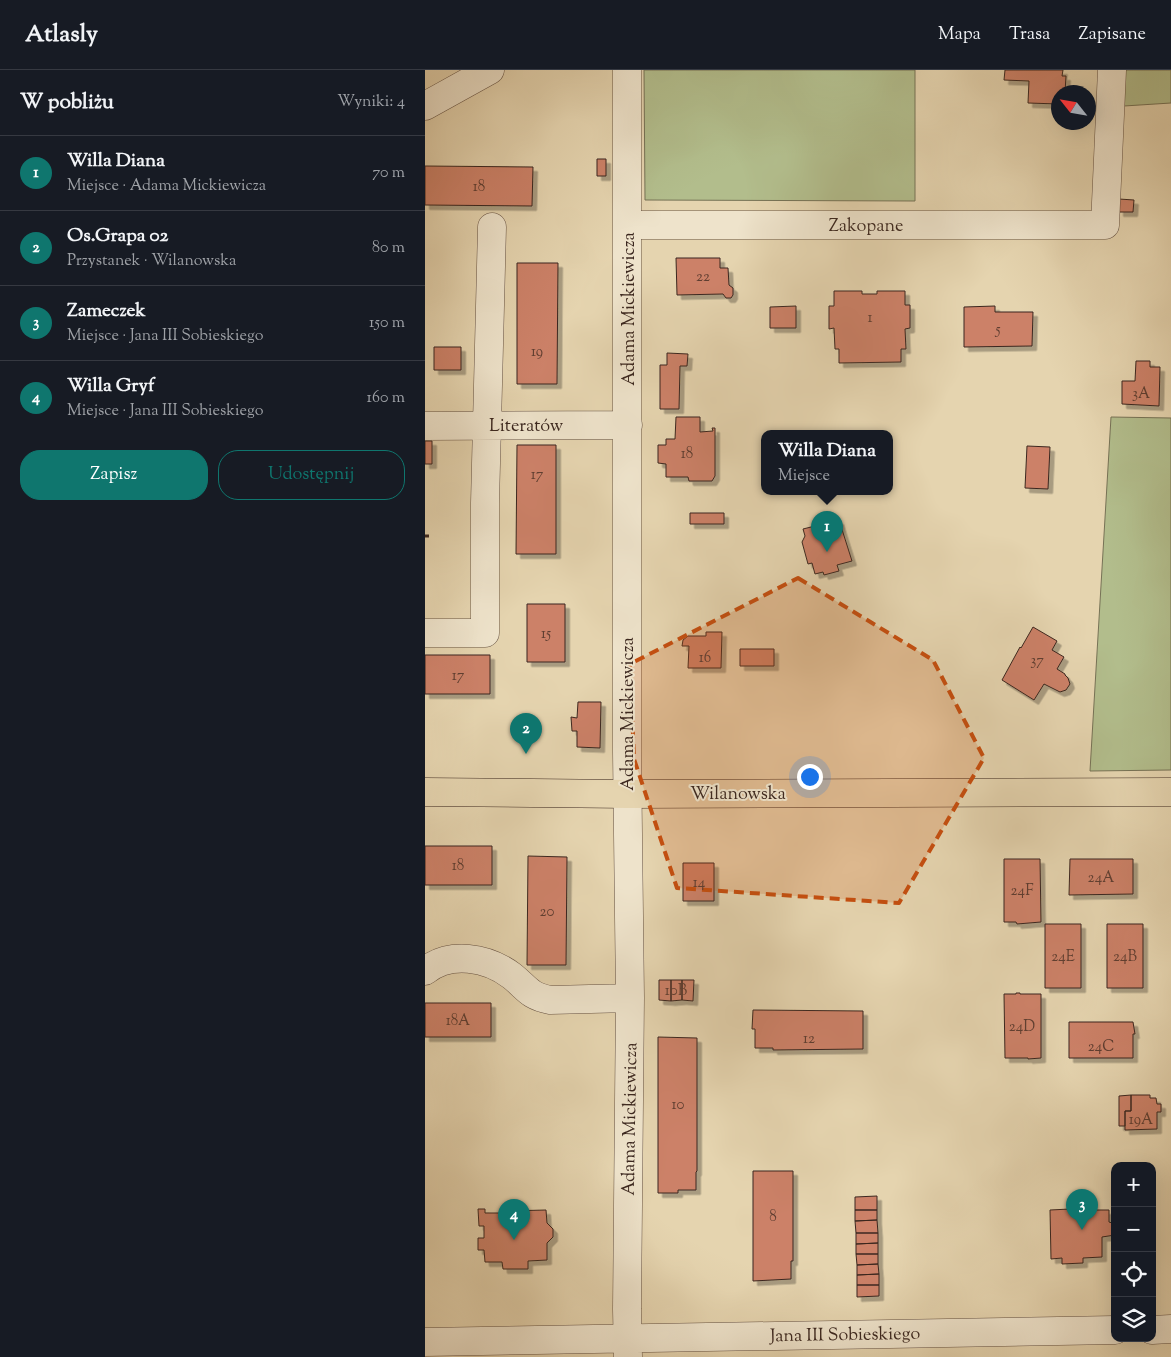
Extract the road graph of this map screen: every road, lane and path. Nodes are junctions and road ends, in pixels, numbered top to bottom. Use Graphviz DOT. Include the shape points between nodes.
graph roads {
  1 [pos="489,70"];
  2 [pos="627,70"];
  3 [pos="1113,70"];
  4 [pos="425,106"];
  5 [pos="628,225"];
  6 [pos="492,227"];
  7 [pos="627,425"];
  8 [pos="425,426"];
  9 [pos="488,426"];
  10 [pos="425,536"];
  11 [pos="431,536"];
  12 [pos="425,633"];
  13 [pos="425,792"];
  14 [pos="1171,792"];
  15 [pos="627,794"];
  16 [pos="425,971"];
  17 [pos="630,998"];
  18 [pos="1171,1329"];
  19 [pos="1111,1330"];
  20 [pos="1156,1330"];
  21 [pos="425,1342"];
  22 [pos="628,1347"];
  1 -- 4 [label="street"];
  2 -- 5 [label="street, Adama Mickiewicza"];
  3 -- 5 [label="street, Zakopane" via="1105,225"];
  5 -- 7 [label="street, Adama Mickiewicza"];
  6 -- 9 [label="street"];
  7 -- 9 [label="street, Literatów"];
  7 -- 15 [label="street, Adama Mickiewicza"];
  8 -- 9 [label="street, Literatów"];
  9 -- 12 [label="street" via="485,632"];
  10 -- 11 [label="path"];
  13 -- 15 [label="main road, Wilanowska"];
  14 -- 15 [label="main road, Wilanowska"];
  15 -- 17 [label="street, Adama Mickiewicza"];
  16 -- 17 [label="street" via="441,960 466,959 499,967 539,998"];
  17 -- 22 [label="street, Adama Mickiewicza"];
  18 -- 20 [label="street"];
  19 -- 22 [label="street, Jana III Sobieskiego"];
  21 -- 22 [label="street, Jana III Sobieskiego"];
}
